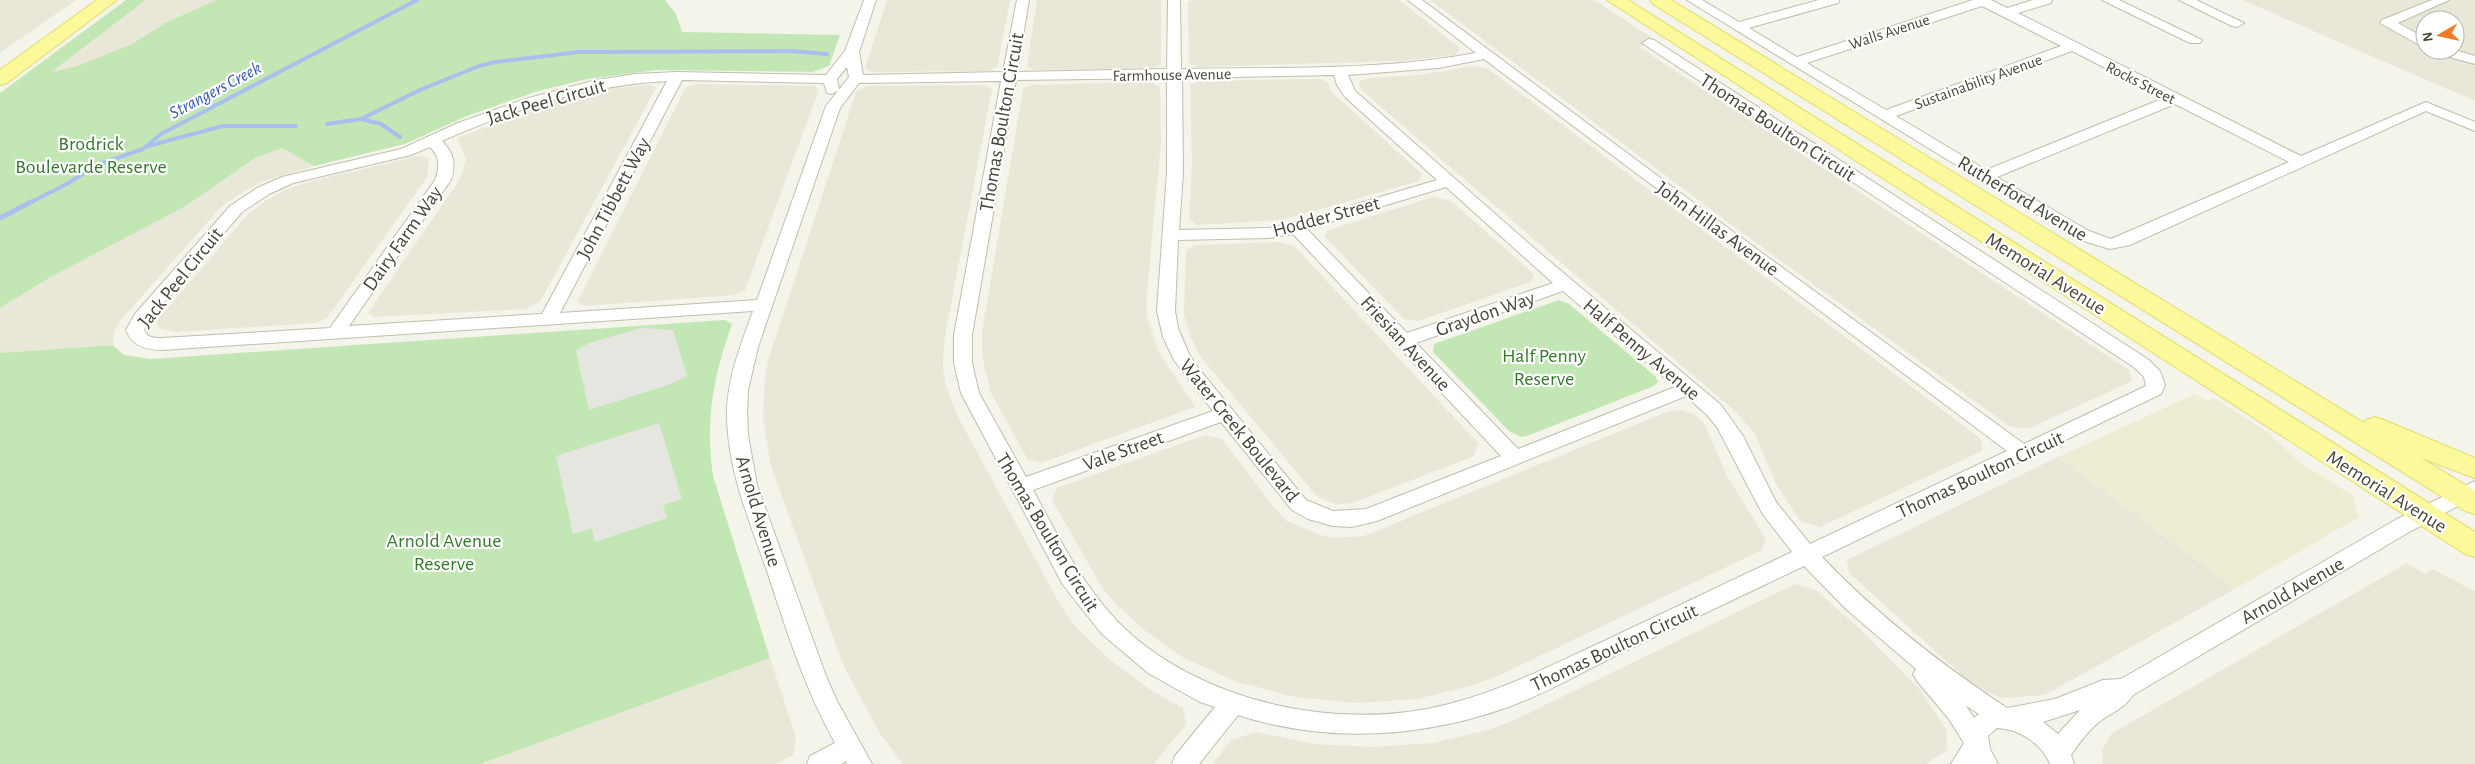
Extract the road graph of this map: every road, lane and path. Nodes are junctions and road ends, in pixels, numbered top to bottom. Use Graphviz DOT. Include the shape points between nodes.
graph roads {
  1 [pos="91,0"];
  2 [pos="108,0"];
  3 [pos="870,0"];
  4 [pos="1023,0"];
  5 [pos="1174,0"];
  6 [pos="1414,0"];
  7 [pos="1616,0"];
  8 [pos="1659,0"];
  9 [pos="1693,0"];
  10 [pos="1833,0"];
  11 [pos="1982,0"];
  12 [pos="2046,0"];
  13 [pos="2108,0"];
  14 [pos="2185,0"];
  15 [pos="2443,0"];
  16 [pos="2006,13"];
  17 [pos="2237,23"];
  18 [pos="2387,23"];
  19 [pos="1737,27"];
  20 [pos="2415,38"];
  21 [pos="2195,40"];
  22 [pos="1649,43"];
  23 [pos="2071,47"];
  24 [pos="852,52"];
  25 [pos="1486,55"];
  26 [pos="1796,62"];
  27 [pos="0,65"];
  28 [pos="1340,71"];
  29 [pos="1175,74"];
  30 [pos="677,76"];
  31 [pos="1010,77"];
  32 [pos="854,78"];
  33 [pos="0,79"];
  34 [pos="832,79"];
  35 [pos="2175,99"];
  36 [pos="833,106"];
  37 [pos="1885,115"];
  38 [pos="2475,127"];
  39 [pos="432,141"];
  40 [pos="2301,162"];
  41 [pos="1985,176"];
  42 [pos="1449,182"];
  43 [pos="1297,228"];
  44 [pos="1170,235"];
  45 [pos="1566,284"];
  46 [pos="764,304"];
  47 [pos="548,319"];
  48 [pos="335,333"];
  49 [pos="1404,341"];
  50 [pos="2279,383"];
  51 [pos="1689,388"];
  52 [pos="1225,414"];
  53 [pos="2023,453"];
  54 [pos="1515,458"];
  55 [pos="2475,468"];
  56 [pos="1020,487"];
  57 [pos="2470,496"];
  58 [pos="2424,514"];
  59 [pos="2475,546"];
  60 [pos="1808,555"];
  61 [pos="1913,656"];
  62 [pos="2125,688"];
  63 [pos="1232,704"];
  64 [pos="2006,718"];
  65 [pos="1975,753"];
  66 [pos="855,756"];
  67 [pos="2062,760"];
  68 [pos="819,764"];
  69 [pos="1184,764"];
  1 -- 27 [label="main road"];
  2 -- 33 [label="main road"];
  3 -- 24 [label="street"];
  4 -- 31 [label="street, Thomas Boulton Circuit"];
  5 -- 29 [label="street, Water Creek Boulevard"];
  6 -- 25 [label="street, John Hillas Avenue"];
  7 -- 58 [label="main road, Memorial Avenue"];
  8 -- 50 [label="main road, Memorial Avenue"];
  9 -- 19 [label="street, Rutherford Avenue"];
  10 -- 19 [label="street"];
  11 -- 16 [label="street, Rocks Street"];
  11 -- 26 [label="street, Walls Avenue"];
  12 -- 16 [label="street"];
  13 -- 21 [label="street"];
  14 -- 17 [label="street"];
  15 -- 18 [label="street"];
  16 -- 23 [label="street, Rocks Street"];
  18 -- 20 [label="street"];
  19 -- 26 [label="street, Rutherford Avenue"];
  22 -- 53 [label="street, Thomas Boulton Circuit" via="2142,364 2153,375 2156,386 2150,393"];
  23 -- 35 [label="street, Rocks Street"];
  23 -- 37 [label="street, Sustainability Avenue"];
  24 -- 32 [label="street" via="855,58"];
  24 -- 34 [label="street"];
  25 -- 28 [label="street, Farmhouse Avenue" via="1417,67"];
  25 -- 53 [label="street, John Hillas Avenue"];
  26 -- 37 [label="street, Rutherford Avenue"];
  28 -- 29 [label="street, Farmhouse Avenue"];
  28 -- 42 [label="street, Half Penny Avenue" via="1350,94"];
  29 -- 31 [label="street, Farmhouse Avenue"];
  29 -- 44 [label="street, Water Creek Boulevard" via="1176,172"];
  30 -- 34 [label="street, Jack Peel Circuit"];
  30 -- 39 [label="street, Jack Peel Circuit" via="616,81 561,92 477,121"];
  30 -- 47 [label="street, John Tibbett Way"];
  31 -- 32 [label="street, Farmhouse Avenue"];
  31 -- 56 [label="street, Thomas Boulton Circuit" via="962,349 970,393"];
  32 -- 34 [label="street, Farmhouse Avenue" via="842,85"];
  32 -- 36 [label="street, Arnold Avenue"];
  34 -- 36 [label="street, Arnold Avenue"];
  35 -- 40 [label="street, Rocks Street"];
  35 -- 41 [label="street"];
  36 -- 46 [label="street, Arnold Avenue"];
  37 -- 41 [label="street, Rutherford Avenue"];
  38 -- 40 [label="street, Rutherford Avenue" via="2426,106"];
  39 -- 48 [label="street, Dairy Farm Way" via="443,150 447,159 443,180"];
  39 -- 48 [label="street, Jack Peel Circuit" via="396,155 302,176 253,197 230,216 141,318 135,330 140,340 159,345"];
  40 -- 41 [label="street, Rutherford Avenue" via="2124,241 2110,244 2083,235"];
  42 -- 43 [label="street, Hodder Street"];
  42 -- 45 [label="street, Half Penny Avenue"];
  43 -- 44 [label="street, Hodder Street" via="1268,233"];
  43 -- 49 [label="street, Friesian Avenue"];
  44 -- 52 [label="street, Water Creek Boulevard" via="1165,302 1170,334 1188,368"];
  45 -- 49 [label="street, Graydon Way"];
  45 -- 51 [label="street, Half Penny Avenue"];
  46 -- 47 [label="street, Jack Peel Circuit"];
  46 -- 66 [label="street, Arnold Avenue" via="739,390 741,460 814,676"];
  47 -- 48 [label="street, Jack Peel Circuit"];
  49 -- 54 [label="street, Friesian Avenue"];
  50 -- 55 [label="main road" via="2314,396 2434,453"];
  50 -- 57 [label="main road, Memorial Avenue"];
  51 -- 54 [label="street, Water Creek Boulevard"];
  51 -- 60 [label="street, Half Penny Avenue" via="1729,428 1766,503"];
  52 -- 54 [label="street, Water Creek Boulevard" via="1299,505 1316,515 1337,520 1370,516"];
  52 -- 56 [label="street, Vale Street"];
  53 -- 60 [label="street, Thomas Boulton Circuit"];
  56 -- 63 [label="street, Thomas Boulton Circuit" via="1084,599 1116,636 1184,684"];
  57 -- 58 [label="street, Arnold Avenue"];
  58 -- 59 [label="main road, Memorial Avenue"];
  58 -- 62 [label="street, Arnold Avenue"];
  60 -- 61 [label="street, Half Penny Avenue"];
  60 -- 63 [label="street, Thomas Boulton Circuit" via="1505,698 1450,716 1392,725 1330,724 1270,715"];
  61 -- 64 [label="street, Half Penny Avenue"];
  61 -- 65 [label="street, Half Penny Avenue" via="1957,712"];
  62 -- 64 [label="street, Arnold Avenue" via="2103,690 2056,709"];
  62 -- 67 [label="street, Arnold Avenue" via="2117,702 2079,725"];
  63 -- 69 [label="street"];
  64 -- 65 [label="street, Arnold Avenue" via="1981,725"];
  64 -- 67 [label="street, Half Penny Avenue" via="2039,731 2051,742"];
  66 -- 68 [label="street"];
}
